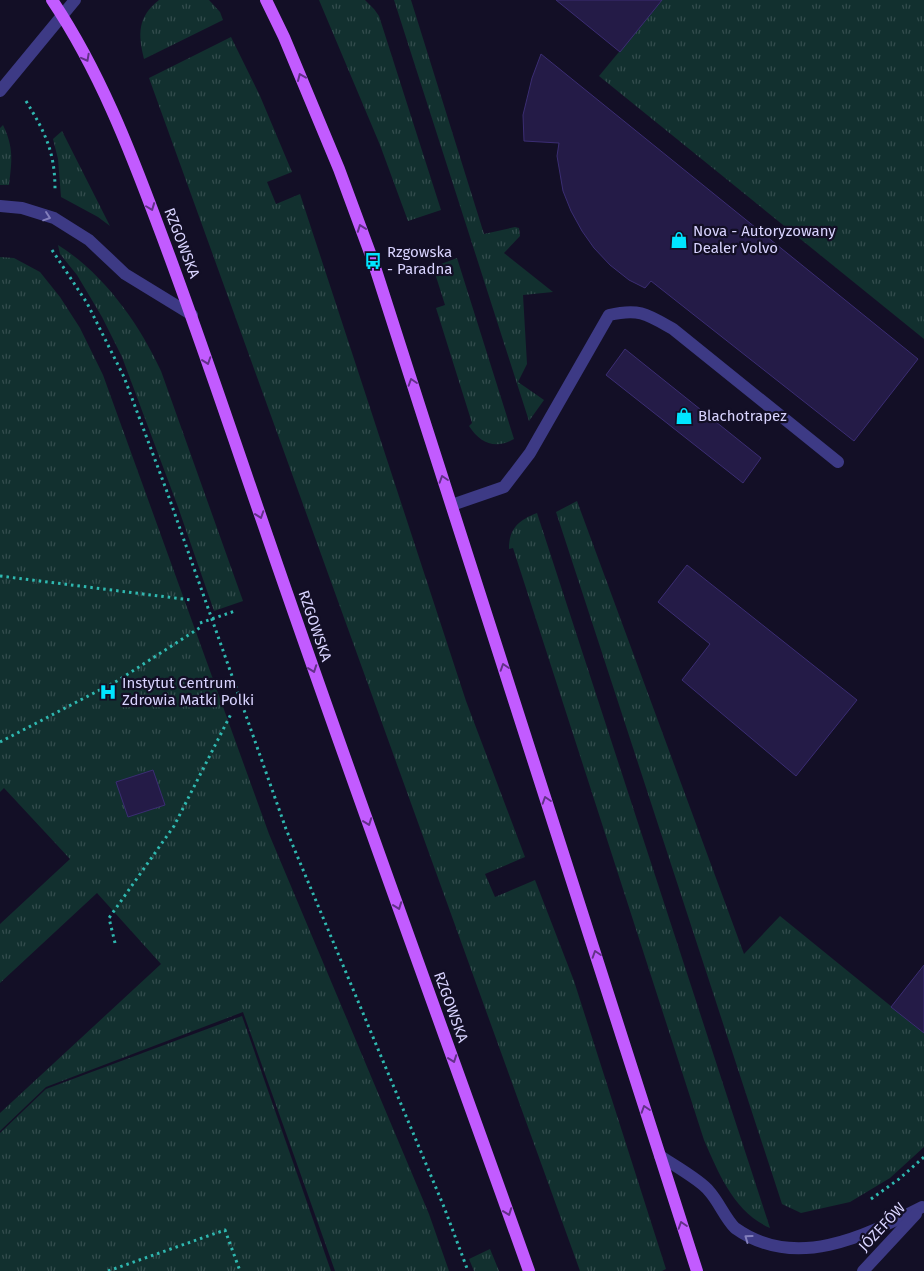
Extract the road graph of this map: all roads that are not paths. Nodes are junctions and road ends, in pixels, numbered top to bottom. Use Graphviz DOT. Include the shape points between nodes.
graph roads {
  1 [pos="52,0"];
  2 [pos="75,0"];
  3 [pos="266,0"];
  4 [pos="63,15"];
  5 [pos="0,91"];
  6 [pos="0,206"];
  7 [pos="192,315"];
  8 [pos="838,462"];
  9 [pos="452,505"];
  10 [pos="660,1156"];
  11 [pos="923,1206"];
  12 [pos="529,1271"];
  13 [pos="697,1271"];
  14 [pos="863,1271"];
  1 -- 4 [label="main road, RZGOWSKA"];
  2 -- 4 [label="street"];
  9 -- 3 [label="main road, one-way" via="340,169"];
  4 -- 5 [label="street"];
  4 -- 7 [label="main road, RZGOWSKA, one-way" via="104,92"];
  6 -- 7 [label="street, one-way" via="22,208 54,218 89,240 124,274"];
  7 -- 12 [label="main road, RZGOWSKA, one-way" via="299,629"];
  8 -- 9 [label="street" via="673,330 652,317 624,312 609,315 530,453 504,487"];
  10 -- 9 [label="main road, one-way"];
  11 -- 10 [label="street, one-way" via="846,1245 819,1254 790,1256 759,1246 735,1228 708,1189"];
  13 -- 10 [label="main road, one-way"];
  11 -- 14 [label="street, JÓZEFÓW"];
}
